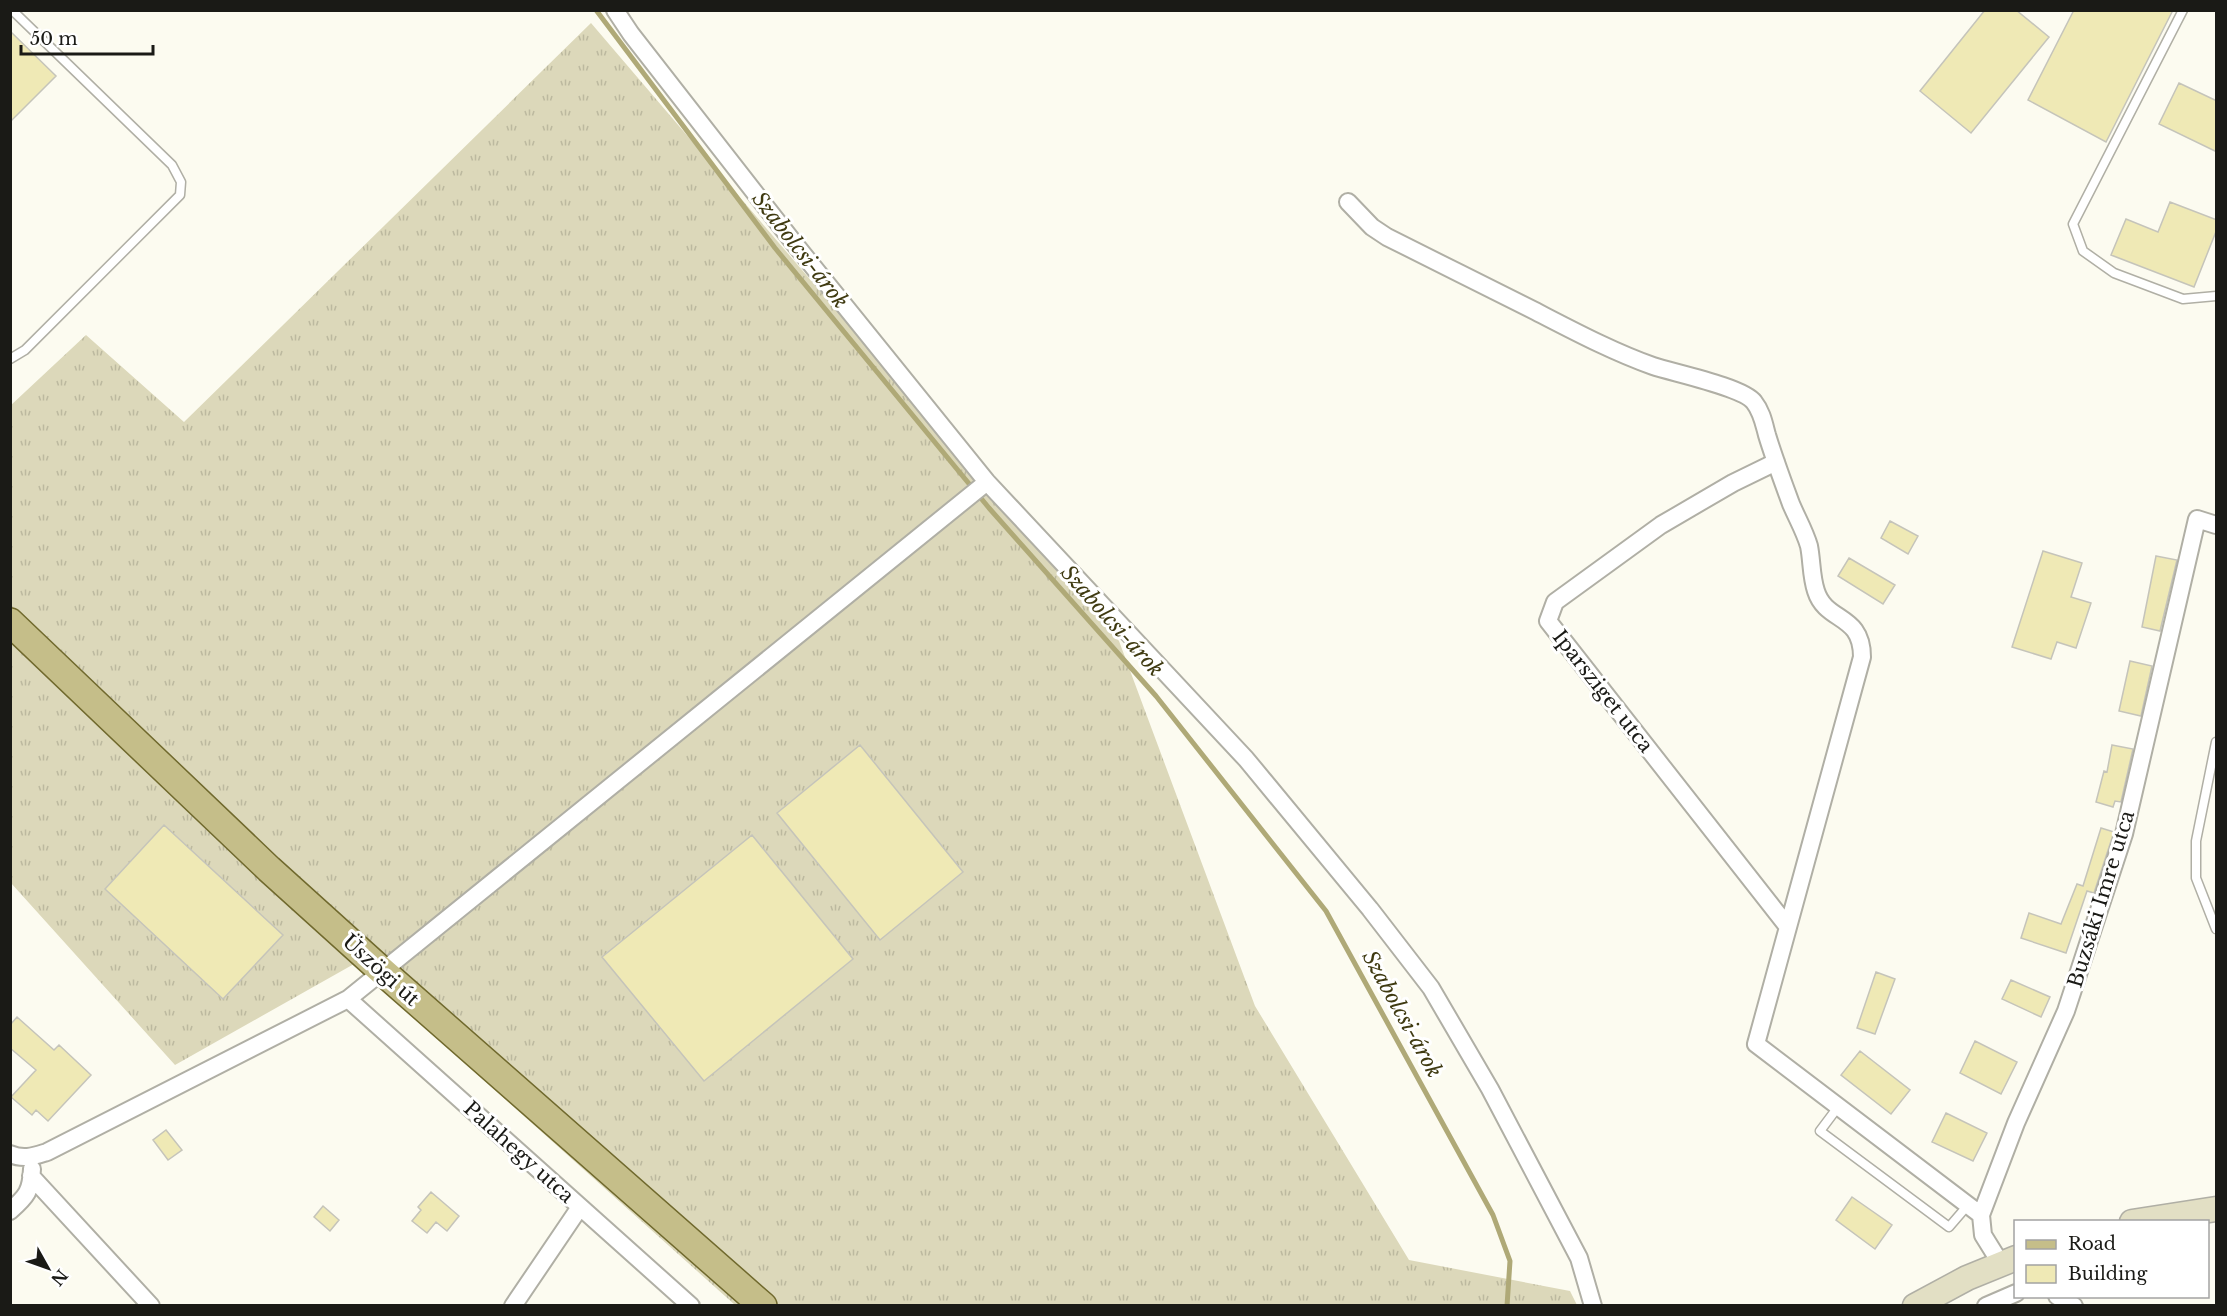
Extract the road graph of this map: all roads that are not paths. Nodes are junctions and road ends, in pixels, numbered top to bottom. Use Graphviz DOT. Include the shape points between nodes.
graph roads {
  1 [pos="12,10"];
  2 [pos="615,10"];
  3 [pos="2183,10"];
  4 [pos="1348,202"];
  5 [pos="2217,296"];
  6 [pos="10,359"];
  7 [pos="1776,462"];
  8 [pos="979,489"];
  9 [pos="2217,525"];
  10 [pos="10,621"];
  11 [pos="2217,742"];
  12 [pos="1788,927"];
  13 [pos="2217,929"];
  14 [pos="382,972"];
  15 [pos="348,999"];
  16 [pos="1838,1107"];
  17 [pos="10,1154"];
  18 [pos="32,1157"];
  19 [pos="32,1176"];
  20 [pos="580,1207"];
  21 [pos="2217,1209"];
  22 [pos="1975,1210"];
  23 [pos="10,1211"];
  24 [pos="2139,1220"];
  25 [pos="2008,1261"];
  26 [pos="2014,1294"];
  27 [pos="151,1305"];
  28 [pos="513,1305"];
  29 [pos="690,1305"];
  30 [pos="763,1305"];
  31 [pos="1593,1305"];
  32 [pos="1915,1305"];
  33 [pos="1986,1305"];
  1 -- 6 [label="lane" via="172,165 181,182 180,195 25,350"];
  2 -- 8 [label="street"];
  3 -- 5 [label="lane" via="2073,224 2083,251 2114,273 2183,299"];
  4 -- 7 [label="street" via="1387,237 1575,332 1635,360 1749,396 1759,410"];
  7 -- 12 [label="street" via="1809,546 1818,597 1828,611 1853,628 1863,657"];
  7 -- 12 [label="street, Iparsziget utca" via="1661,525 1555,602 1548,621"];
  8 -- 14 [label="street"];
  8 -- 31 [label="street" via="1246,759 1431,988 1490,1089 1579,1258"];
  9 -- 22 [label="street, Buzsáki Imre utca" via="2197,519 2124,834 2066,1011"];
  10 -- 14 [label="main road, Üszögi út" via="269,870"];
  11 -- 13 [label="lane" via="2196,841 2196,878"];
  12 -- 16 [label="street" via="1756,1044"];
  14 -- 15 [label="street"];
  14 -- 30 [label="main road, Üszögi út"];
  15 -- 18 [label="street"];
  15 -- 20 [label="street, Palahegy utca"];
  16 -- 22 [label="street"];
  16 -- 22 [label="lane" via="1820,1131 1949,1227"];
  17 -- 18 [label="street"];
  18 -- 19 [label="street"];
  19 -- 23 [label="street" via="31,1188"];
  19 -- 27 [label="street"];
  20 -- 28 [label="street"];
  20 -- 29 [label="street, Palahegy utca"];
  21 -- 24 [label="main road"];
  22 -- 25 [label="street" via="1983,1235"];
  25 -- 32 [label="main road"];
  26 -- 33 [label="street"];
}
